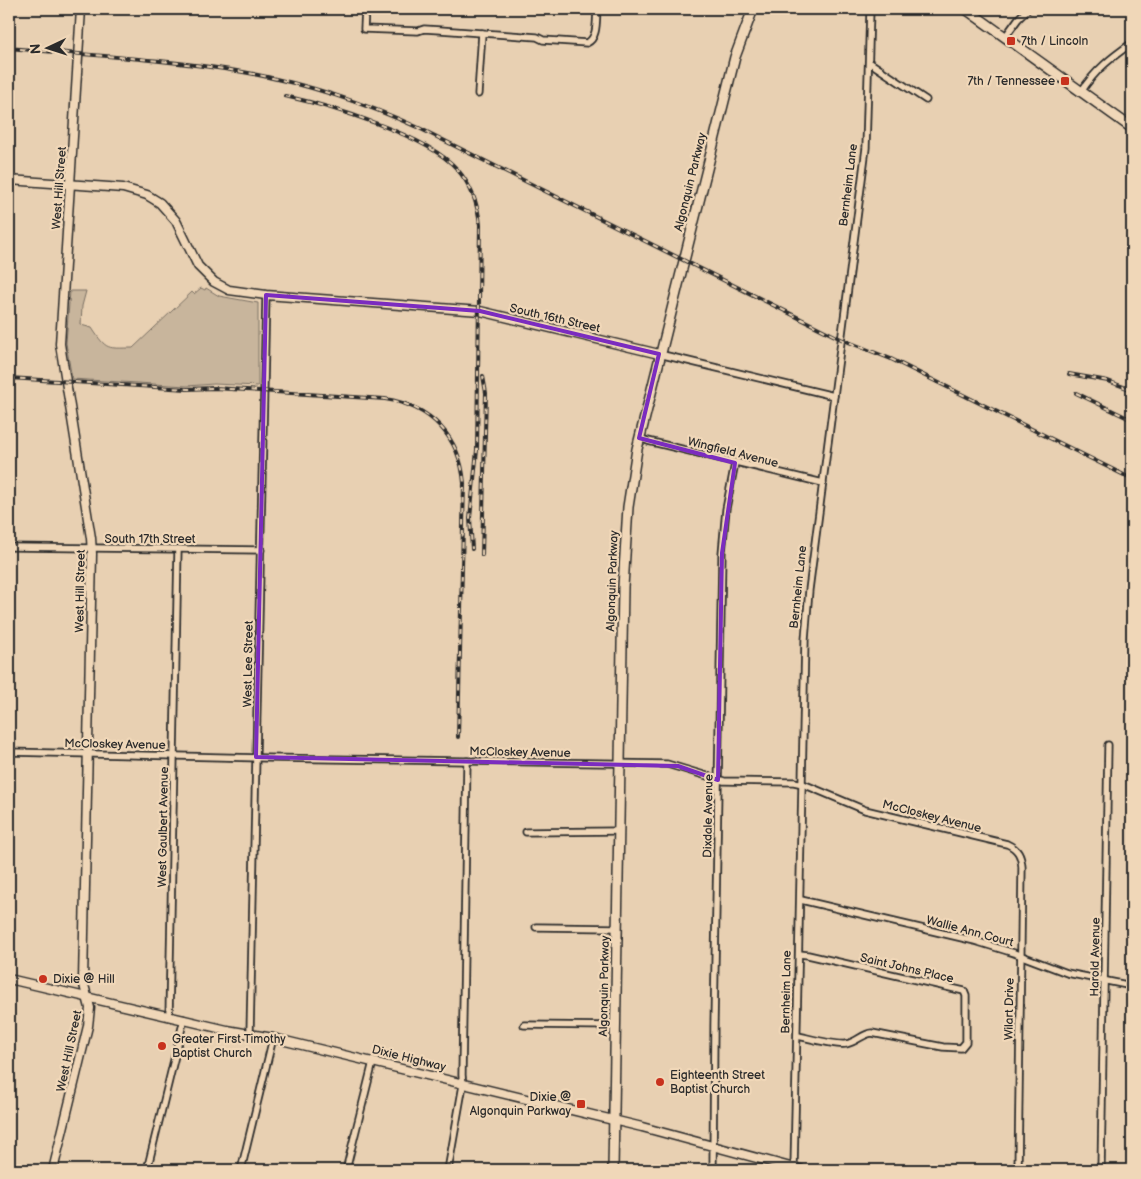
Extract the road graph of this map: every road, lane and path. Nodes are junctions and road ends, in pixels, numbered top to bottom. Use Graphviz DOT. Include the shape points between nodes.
graph roads {
  1 [pos="81,9"];
  2 [pos="365,9"];
  3 [pos="597,9"];
  4 [pos="753,9"];
  5 [pos="870,9"];
  6 [pos="966,9"];
  7 [pos="1028,9"];
  8 [pos="482,34"];
  9 [pos="1005,37"];
  10 [pos="1132,43"];
  11 [pos="869,62"];
  12 [pos="1081,92"];
  13 [pos="478,94"];
  14 [pos="926,100"];
  15 [pos="1132,128"];
  16 [pos="9,180"];
  17 [pos="70,184"];
  18 [pos="266,295"];
  19 [pos="659,354"];
  20 [pos="834,396"];
  21 [pos="639,438"];
  22 [pos="735,462"];
  23 [pos="823,483"];
  24 [pos="9,547"];
  25 [pos="92,548"];
  26 [pos="178,549"];
  27 [pos="261,550"];
  28 [pos="1108,745"];
  29 [pos="9,752"];
  30 [pos="88,754"];
  31 [pos="174,756"];
  32 [pos="256,757"];
  33 [pos="467,761"];
  34 [pos="620,764"];
  35 [pos="718,780"];
  36 [pos="803,784"];
  37 [pos="526,832"];
  38 [pos="619,832"];
  39 [pos="1017,850"];
  40 [pos="801,900"];
  41 [pos="536,927"];
  42 [pos="618,928"];
  43 [pos="799,954"];
  44 [pos="1020,956"];
  45 [pos="9,979"];
  46 [pos="1104,980"];
  47 [pos="1132,986"];
  48 [pos="88,998"];
  49 [pos="169,1016"];
  50 [pos="184,1019"];
  51 [pos="524,1025"];
  52 [pos="616,1026"];
  53 [pos="250,1033"];
  54 [pos="798,1036"];
  55 [pos="273,1038"];
  56 [pos="373,1062"];
  57 [pos="463,1085"];
  58 [pos="614,1120"];
  59 [pos="714,1146"];
  60 [pos="796,1169"];
  61 [pos="53,1170"];
  62 [pos="147,1170"];
  63 [pos="241,1170"];
  64 [pos="346,1170"];
  65 [pos="448,1170"];
  66 [pos="613,1170"];
  67 [pos="714,1170"];
  68 [pos="1018,1170"];
  69 [pos="1101,1170"];
  1 -- 17 [label="street, West Hill Street"];
  2 -- 8 [label="street" via="364,28"];
  3 -- 8 [label="street" via="592,41 587,43"];
  4 -- 19 [label="main road, Algonquin Parkway" via="735,57"];
  5 -- 11 [label="street, Bernheim Lane"];
  6 -- 9 [label="main road"];
  7 -- 9 [label="street"];
  8 -- 13 [label="street"];
  9 -- 12 [label="main road"];
  10 -- 12 [label="street" via="1104,63"];
  11 -- 14 [label="street"];
  11 -- 20 [label="street, Bernheim Lane" via="866,148"];
  12 -- 15 [label="main road"];
  16 -- 17 [label="street, South 16th Street"];
  17 -- 18 [label="street, South 16th Street" via="129,189 154,199 176,221 193,259 214,282 229,290"];
  17 -- 25 [label="street, West Hill Street" via="60,344"];
  18 -- 19 [label="street, South 16th Street" via="472,310"];
  18 -- 27 [label="street, West Lee Street"];
  19 -- 20 [label="street, South 16th Street"];
  19 -- 21 [label="main road, Algonquin Parkway"];
  20 -- 23 [label="street, Bernheim Lane"];
  21 -- 22 [label="street, Wingfield Avenue"];
  21 -- 34 [label="main road, Algonquin Parkway" via="624,550"];
  22 -- 23 [label="street, Wingfield Avenue"];
  22 -- 35 [label="street, Dixdale Avenue" via="722,553"];
  23 -- 36 [label="street, Bernheim Lane" via="805,640"];
  24 -- 25 [label="street, South 17th Street"];
  25 -- 26 [label="street, South 17th Street"];
  25 -- 30 [label="street, West Hill Street"];
  26 -- 27 [label="street, South 17th Street"];
  26 -- 31 [label="street, West Gaulbert Avenue"];
  27 -- 32 [label="street, West Lee Street"];
  28 -- 46 [label="street, Harold Avenue"];
  29 -- 30 [label="street, McCloskey Avenue"];
  30 -- 31 [label="street, McCloskey Avenue"];
  30 -- 48 [label="street, West Hill Street" via="83,981"];
  31 -- 32 [label="street, McCloskey Avenue"];
  31 -- 49 [label="street, West Gaulbert Avenue"];
  32 -- 33 [label="street, McCloskey Avenue"];
  32 -- 53 [label="street, West Lee Street"];
  33 -- 34 [label="street, McCloskey Avenue"];
  33 -- 57 [label="street"];
  34 -- 35 [label="street, McCloskey Avenue" via="667,764"];
  34 -- 38 [label="main road, Algonquin Parkway"];
  35 -- 36 [label="street, McCloskey Avenue"];
  35 -- 59 [label="street, Dixdale Avenue"];
  36 -- 39 [label="street, McCloskey Avenue" via="865,810 1007,844"];
  36 -- 40 [label="street, Bernheim Lane"];
  37 -- 38 [label="street"];
  38 -- 42 [label="main road, Algonquin Parkway"];
  39 -- 44 [label="street, Wilart Drive" via="1022,859"];
  40 -- 43 [label="street, Bernheim Lane"];
  40 -- 44 [label="street, Wallie Ann Court" via="975,941"];
  41 -- 42 [label="street"];
  42 -- 52 [label="main road, Algonquin Parkway"];
  43 -- 54 [label="street, Bernheim Lane"];
  43 -- 54 [label="street, Saint Johns Place" via="964,991 966,1042 961,1048 952,1048 872,1033 845,1045"];
  44 -- 46 [label="street, Wallie Ann Court" via="1067,973"];
  44 -- 68 [label="street, Wilart Drive"];
  45 -- 48 [label="street, Dixie Highway"];
  46 -- 47 [label="street, Wallie Ann Court"];
  46 -- 69 [label="street, Harold Avenue"];
  48 -- 49 [label="street, Dixie Highway"];
  48 -- 61 [label="street, West Hill Street" via="88,1026"];
  49 -- 50 [label="street, Dixie Highway"];
  50 -- 53 [label="street, Dixie Highway"];
  50 -- 62 [label="street"];
  51 -- 52 [label="street"];
  52 -- 58 [label="main road, Algonquin Parkway"];
  53 -- 55 [label="street, Dixie Highway"];
  54 -- 60 [label="street, Bernheim Lane"];
  55 -- 56 [label="street, Dixie Highway"];
  55 -- 63 [label="street"];
  56 -- 57 [label="street, Dixie Highway"];
  56 -- 64 [label="street"];
  57 -- 58 [label="street, Dixie Highway"];
  57 -- 65 [label="street"];
  58 -- 59 [label="street, Dixie Highway"];
  58 -- 66 [label="main road, Algonquin Parkway"];
  59 -- 60 [label="street, Dixie Highway"];
  59 -- 67 [label="street, Dixdale Avenue"];
}
